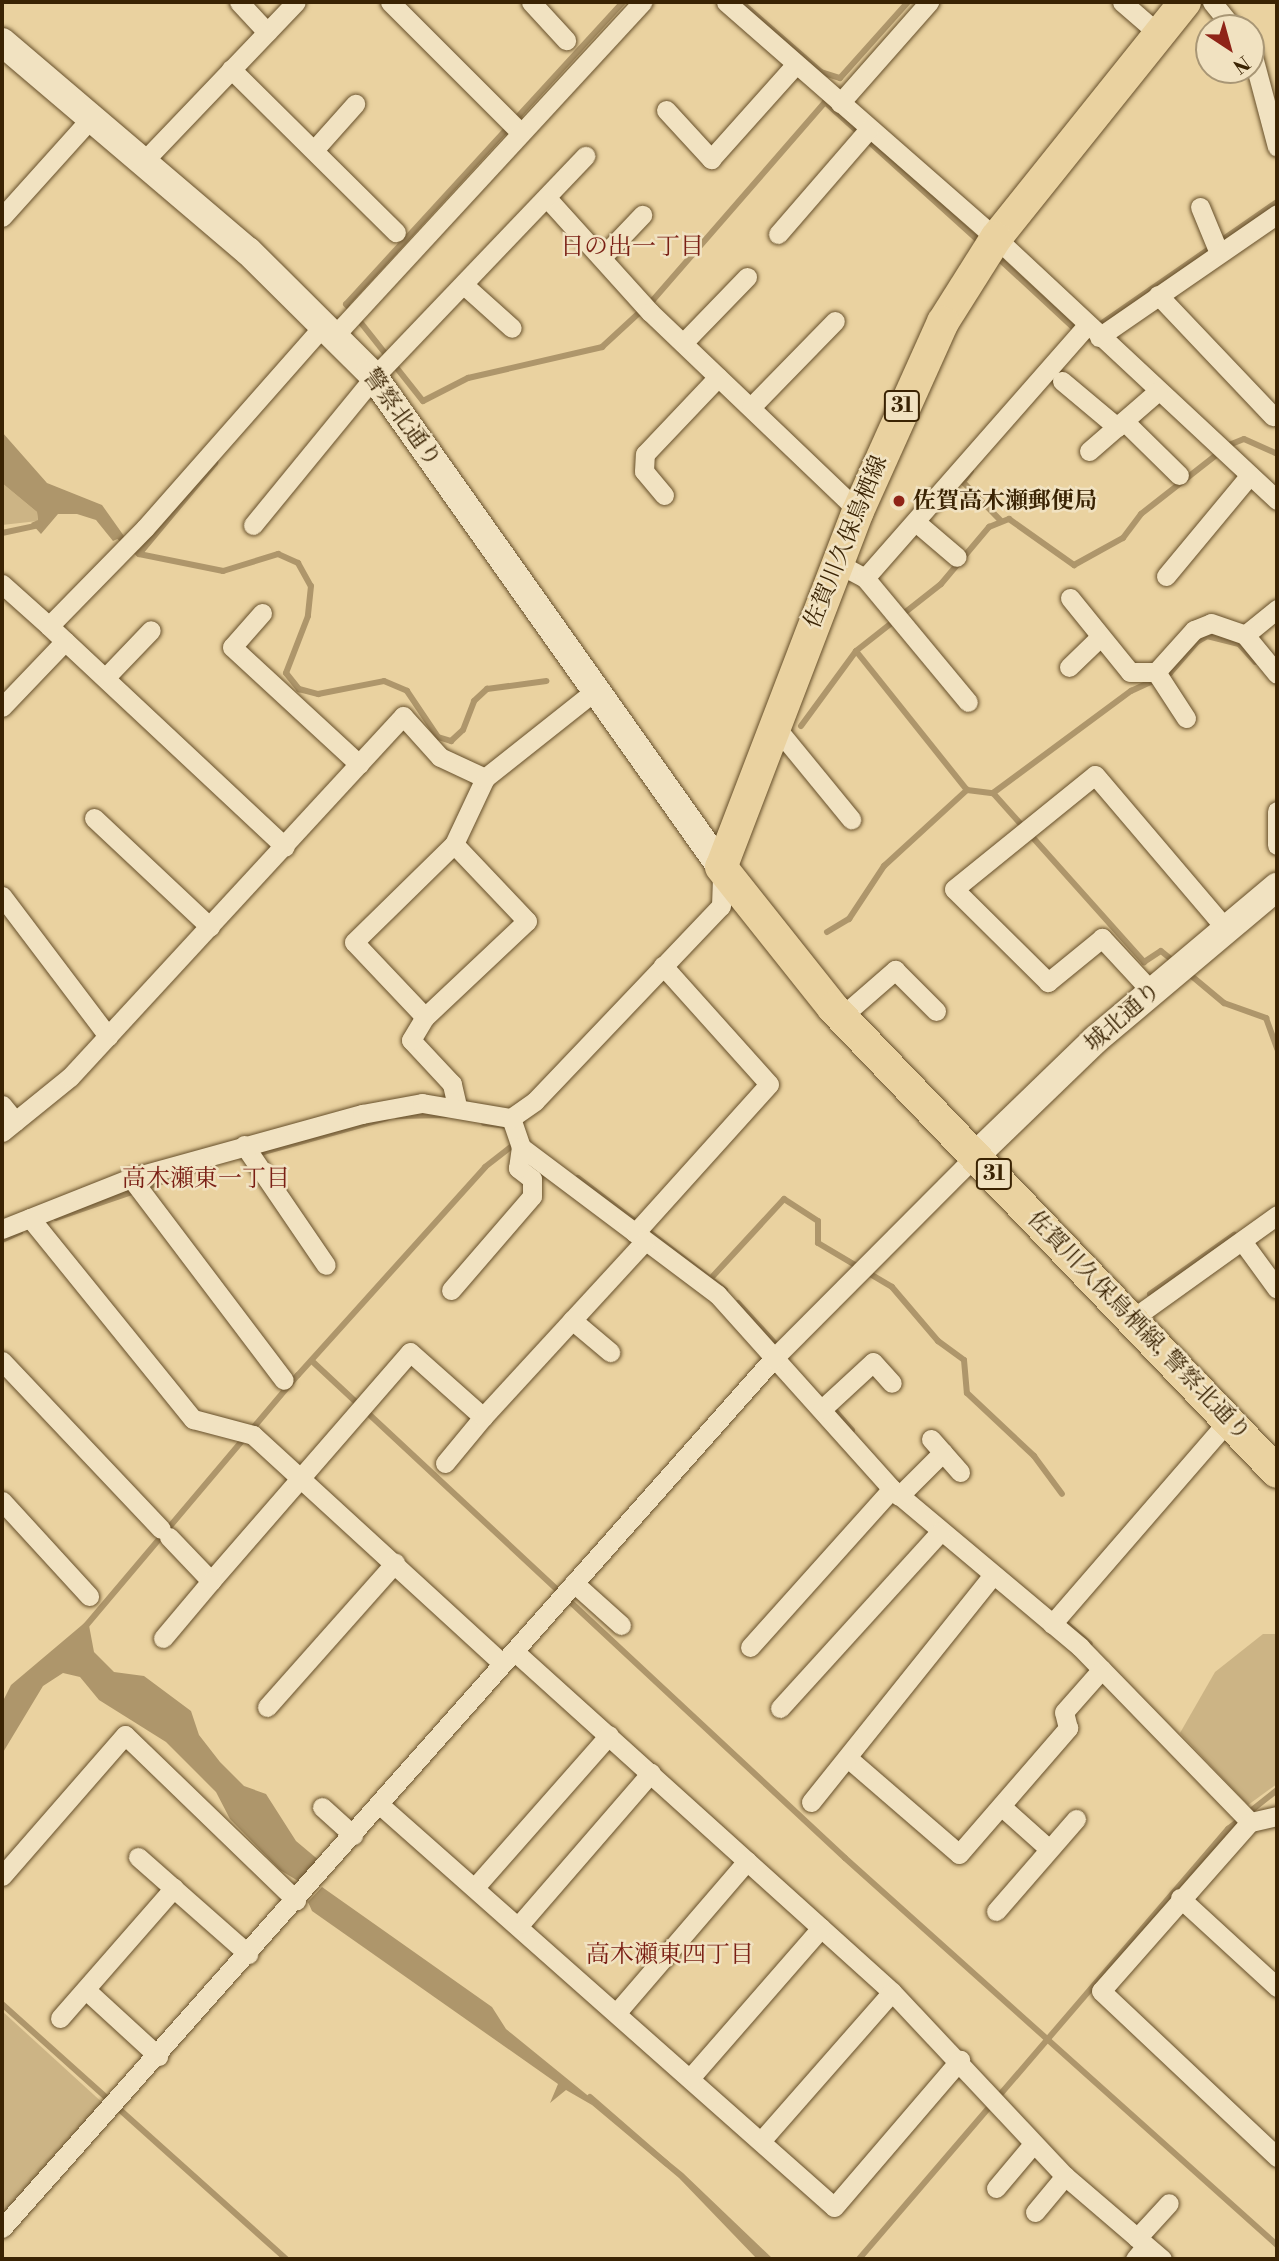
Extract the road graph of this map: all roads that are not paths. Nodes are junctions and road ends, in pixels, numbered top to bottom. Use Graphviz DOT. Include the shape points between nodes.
graph roads {
  1 [pos="239,2"];
  2 [pos="296,2"];
  3 [pos="390,2"];
  4 [pos="531,2"];
  5 [pos="642,2"];
  6 [pos="726,2"];
  7 [pos="929,2"];
  8 [pos="1122,2"];
  9 [pos="1185,2"];
  10 [pos="267,32"];
  11 [pos="1159,34"];
  12 [pos="566,40"];
  13 [pos="2,42"];
  14 [pos="796,64"];
  15 [pos="231,69"];
  16 [pos="1260,84"];
  17 [pos="840,103"];
  18 [pos="355,104"];
  19 [pos="666,110"];
  20 [pos="91,118"];
  21 [pos="515,127"];
  22 [pos="864,134"];
  23 [pos="1277,147"];
  24 [pos="314,150"];
  25 [pos="585,156"];
  26 [pos="143,162"];
  27 [pos="547,198"];
  28 [pos="1200,207"];
  29 [pos="642,215"];
  30 [pos="2,217"];
  31 [pos="1274,222"];
  32 [pos="396,232"];
  33 [pos="778,234"];
  34 [pos="996,238"];
  35 [pos="1216,245"];
  36 [pos="603,256"];
  37 [pos="747,277"];
  38 [pos="464,285"];
  39 [pos="1158,295"];
  40 [pos="342,321"];
  41 [pos="835,321"];
  42 [pos="512,328"];
  43 [pos="1086,333"];
  44 [pos="683,344"];
  45 [pos="387,366"];
  46 [pos="718,377"];
  47 [pos="1062,381"];
  48 [pos="1158,391"];
  49 [pos="751,407"];
  50 [pos="1273,416"];
  51 [pos="1120,424"];
  52 [pos="1089,451"];
  53 [pos="1179,475"];
  54 [pos="1250,475"];
  55 [pos="664,495"];
  56 [pos="1277,500"];
  57 [pos="858,511"];
  58 [pos="917,523"];
  59 [pos="253,525"];
  60 [pos="957,557"];
  61 [pos="837,563"];
  62 [pos="1166,576"];
  63 [pos="865,578"];
  64 [pos="2,584"];
  65 [pos="1070,598"];
  66 [pos="1277,609"];
  67 [pos="262,613"];
  68 [pos="48,626"];
  69 [pos="151,630"];
  70 [pos="1245,635"];
  71 [pos="1100,637"];
  72 [pos="65,641"];
  73 [pos="1069,667"];
  74 [pos="1277,674"];
  75 [pos="105,678"];
  76 [pos="1158,678"];
  77 [pos="596,690"];
  78 [pos="968,702"];
  79 [pos="2,707"];
  80 [pos="1186,718"];
  81 [pos="774,725"];
  82 [pos="359,764"];
  83 [pos="485,778"];
  84 [pos="1277,811"];
  85 [pos="94,818"];
  86 [pos="851,819"];
  87 [pos="454,844"];
  88 [pos="1277,845"];
  89 [pos="285,846"];
  90 [pos="721,867"];
  91 [pos="1277,887"];
  92 [pos="2,895"];
  93 [pos="210,927"];
  94 [pos="1227,930"];
  95 [pos="667,970"];
  96 [pos="1173,975"];
  97 [pos="936,1011"];
  98 [pos="425,1017"];
  99 [pos="841,1017"];
  100 [pos="108,1036"];
  101 [pos="2,1105"];
  102 [pos="457,1106"];
  103 [pos="8,1127"];
  104 [pos="515,1131"];
  105 [pos="247,1152"];
  106 [pos="976,1155"];
  107 [pos="136,1185"];
  108 [pos="1277,1215"];
  109 [pos="33,1223"];
  110 [pos="2,1229"];
  111 [pos="642,1230"];
  112 [pos="1242,1241"];
  113 [pos="326,1265"];
  114 [pos="1277,1289"];
  115 [pos="451,1290"];
  116 [pos="1132,1319"];
  117 [pos="572,1321"];
  118 [pos="610,1352"];
  119 [pos="779,1354"];
  120 [pos="2,1361"];
  121 [pos="284,1380"];
  122 [pos="892,1383"];
  123 [pos="827,1405"];
  124 [pos="483,1418"];
  125 [pos="1228,1420"];
  126 [pos="445,1463"];
  127 [pos="960,1472"];
  128 [pos="1277,1472"];
  129 [pos="302,1477"];
  130 [pos="901,1491"];
  131 [pos="2,1501"];
  132 [pos="940,1532"];
  133 [pos="395,1563"];
  134 [pos="991,1577"];
  135 [pos="211,1581"];
  136 [pos="568,1588"];
  137 [pos="89,1596"];
  138 [pos="1057,1619"];
  139 [pos="621,1625"];
  140 [pos="163,1638"];
  141 [pos="750,1647"];
  142 [pos="508,1657"];
  143 [pos="1102,1669"];
  144 [pos="267,1707"];
  145 [pos="780,1708"];
  146 [pos="609,1735"];
  147 [pos="849,1759"];
  148 [pos="652,1773"];
  149 [pos="811,1802"];
  150 [pos="380,1805"];
  151 [pos="1001,1806"];
  152 [pos="322,1807"];
  153 [pos="1277,1816"];
  154 [pos="1245,1817"];
  155 [pos="1076,1819"];
  156 [pos="353,1835"];
  157 [pos="1048,1848"];
  158 [pos="138,1857"];
  159 [pos="747,1861"];
  160 [pos="2,1876"];
  161 [pos="476,1886"];
  162 [pos="174,1888"];
  163 [pos="306,1888"];
  164 [pos="1180,1898"];
  165 [pos="996,1910"];
  166 [pos="520,1924"];
  167 [pos="821,1928"];
  168 [pos="248,1954"];
  169 [pos="1277,1987"];
  170 [pos="86,1990"];
  171 [pos="892,1992"];
  172 [pos="618,2011"];
  173 [pos="60,2018"];
  174 [pos="158,2056"];
  175 [pos="960,2060"];
  176 [pos="691,2077"];
  177 [pos="761,2141"];
  178 [pos="1033,2144"];
  179 [pos="1277,2157"];
  180 [pos="1065,2176"];
  181 [pos="996,2188"];
  182 [pos="1169,2203"];
  183 [pos="1035,2212"];
  184 [pos="2,2228"];
  185 [pos="1139,2248"];
  186 [pos="1162,2259"];
  1 -- 10 [label="street"];
  2 -- 10 [label="street"];
  3 -- 21 [label="street"];
  4 -- 12 [label="street"];
  5 -- 21 [label="street"];
  6 -- 14 [label="street"];
  7 -- 17 [label="street"];
  8 -- 11 [label="street"];
  9 -- 11 [label="main road, 佐賀川久保鳥栖線 / 31"];
  10 -- 15 [label="street"];
  11 -- 34 [label="main road, 佐賀川久保鳥栖線 / 31"];
  13 -- 20 [label="street, 警察北通り"];
  14 -- 17 [label="street"];
  14 -- 19 [label="street" via="710,159"];
  15 -- 24 [label="street"];
  15 -- 26 [label="street"];
  16 -- 23 [label="street"];
  17 -- 22 [label="street"];
  18 -- 24 [label="street"];
  20 -- 26 [label="street, 警察北通り"];
  20 -- 30 [label="street"];
  21 -- 40 [label="street"];
  22 -- 33 [label="street"];
  22 -- 34 [label="street"];
  24 -- 32 [label="street"];
  25 -- 27 [label="street"];
  26 -- 40 [label="street, 警察北通り"];
  27 -- 36 [label="street"];
  27 -- 38 [label="street"];
  28 -- 35 [label="street"];
  29 -- 36 [label="street"];
  31 -- 35 [label="street"];
  34 -- 43 [label="street"];
  34 -- 57 [label="main road, 佐賀川久保鳥栖線 / 31" via="943,322"];
  35 -- 39 [label="street"];
  36 -- 44 [label="street"];
  37 -- 44 [label="street"];
  38 -- 42 [label="street"];
  38 -- 45 [label="street"];
  39 -- 43 [label="street"];
  39 -- 50 [label="street"];
  40 -- 45 [label="street, 警察北通り"];
  40 -- 68 [label="street"];
  41 -- 49 [label="street"];
  43 -- 48 [label="street"];
  43 -- 58 [label="street"];
  44 -- 46 [label="street"];
  45 -- 59 [label="street"];
  45 -- 77 [label="street, 警察北通り"];
  46 -- 49 [label="street"];
  46 -- 55 [label="street" via="645,453 644,471"];
  47 -- 51 [label="street"];
  48 -- 51 [label="street"];
  48 -- 54 [label="street"];
  49 -- 57 [label="street"];
  51 -- 52 [label="street"];
  51 -- 53 [label="street"];
  54 -- 56 [label="street"];
  54 -- 62 [label="street"];
  57 -- 61 [label="main road, 佐賀川久保鳥栖線 / 31"];
  58 -- 60 [label="street"];
  58 -- 63 [label="street"];
  61 -- 63 [label="street"];
  61 -- 81 [label="main road, 佐賀川久保鳥栖線 / 31"];
  63 -- 78 [label="street"];
  64 -- 68 [label="street"];
  65 -- 71 [label="street"];
  66 -- 70 [label="street"];
  67 -- 82 [label="street" via="232,647"];
  68 -- 72 [label="street"];
  69 -- 75 [label="street"];
  70 -- 74 [label="street"];
  70 -- 76 [label="street" via="1211,623 1194,630"];
  71 -- 73 [label="street"];
  71 -- 76 [label="street" via="1130,671"];
  72 -- 75 [label="street"];
  72 -- 79 [label="street"];
  75 -- 89 [label="street"];
  76 -- 80 [label="street"];
  77 -- 83 [label="street"];
  77 -- 90 [label="street, 警察北通り"];
  81 -- 86 [label="street"];
  81 -- 90 [label="main road, 佐賀川久保鳥栖線 / 31"];
  82 -- 83 [label="street" via="403,716 440,757"];
  82 -- 89 [label="street"];
  83 -- 87 [label="street"];
  84 -- 88 [label="street"];
  85 -- 93 [label="street"];
  87 -- 98 [label="street" via="354,942"];
  87 -- 98 [label="street" via="527,921"];
  89 -- 93 [label="street"];
  90 -- 95 [label="street" via="726,886 721,906"];
  90 -- 99 [label="main road, 佐賀川久保鳥栖線, 警察北通り / 31"];
  91 -- 94 [label="street, 城北通り"];
  92 -- 100 [label="street"];
  93 -- 100 [label="street"];
  94 -- 96 [label="street, 城北通り"];
  94 -- 96 [label="street" via="1095,775 954,889 1048,982 1102,938"];
  95 -- 104 [label="street"];
  95 -- 111 [label="street" via="769,1084"];
  96 -- 106 [label="street, 城北通り"];
  97 -- 99 [label="street" via="895,970"];
  98 -- 102 [label="street" via="411,1040 452,1084"];
  99 -- 106 [label="main road, 佐賀川久保鳥栖線, 警察北通り / 31"];
  100 -- 103 [label="street"];
  101 -- 103 [label="street"];
  102 -- 104 [label="street"];
  102 -- 105 [label="street" via="422,1102"];
  104 -- 111 [label="street"];
  104 -- 115 [label="street" via="518,1168 532,1180 532,1196"];
  105 -- 107 [label="street"];
  105 -- 113 [label="street"];
  106 -- 116 [label="main road, 佐賀川久保鳥栖線, 警察北通り / 31"];
  106 -- 119 [label="street"];
  107 -- 109 [label="street"];
  107 -- 121 [label="street"];
  108 -- 112 [label="street"];
  109 -- 110 [label="street"];
  109 -- 129 [label="street" via="192,1419 248,1432"];
  111 -- 117 [label="street"];
  111 -- 119 [label="street"];
  112 -- 114 [label="street"];
  112 -- 116 [label="street"];
  116 -- 125 [label="main road, 佐賀川久保鳥栖線, 警察北通り / 31"];
  117 -- 118 [label="street"];
  117 -- 124 [label="street"];
  119 -- 123 [label="street"];
  119 -- 136 [label="street"];
  120 -- 135 [label="street"];
  122 -- 123 [label="street" via="873,1362"];
  123 -- 130 [label="street"];
  124 -- 126 [label="street"];
  124 -- 129 [label="street" via="410,1352"];
  125 -- 128 [label="main road, 佐賀川久保鳥栖線, 警察北通り / 31"];
  125 -- 138 [label="street"];
  127 -- 130 [label="street" via="937,1446"];
  129 -- 133 [label="street"];
  129 -- 135 [label="street"];
  130 -- 132 [label="street"];
  130 -- 141 [label="street"];
  131 -- 137 [label="street"];
  132 -- 134 [label="street"];
  132 -- 145 [label="street"];
  133 -- 142 [label="street"];
  133 -- 144 [label="street"];
  134 -- 138 [label="street"];
  134 -- 147 [label="street"];
  135 -- 140 [label="street"];
  136 -- 139 [label="street"];
  136 -- 142 [label="street"];
  138 -- 143 [label="street"];
  142 -- 146 [label="street"];
  142 -- 150 [label="street"];
  143 -- 151 [label="street" via="1064,1712 1068,1728"];
  143 -- 154 [label="street"];
  146 -- 148 [label="street"];
  146 -- 161 [label="street"];
  147 -- 149 [label="street"];
  147 -- 151 [label="street" via="959,1854"];
  148 -- 159 [label="street"];
  148 -- 166 [label="street"];
  150 -- 156 [label="street"];
  150 -- 161 [label="street"];
  151 -- 157 [label="street"];
  152 -- 156 [label="street"];
  153 -- 154 [label="street"];
  154 -- 164 [label="street"];
  155 -- 157 [label="street"];
  156 -- 163 [label="street"];
  157 -- 165 [label="street"];
  158 -- 162 [label="street"];
  159 -- 167 [label="street"];
  159 -- 172 [label="street"];
  160 -- 163 [label="street" via="125,1735"];
  161 -- 166 [label="street"];
  162 -- 168 [label="street"];
  162 -- 170 [label="street"];
  163 -- 168 [label="street"];
  164 -- 169 [label="street"];
  164 -- 179 [label="street" via="1101,1991"];
  166 -- 172 [label="street"];
  167 -- 171 [label="street"];
  167 -- 176 [label="street"];
  168 -- 174 [label="street"];
  170 -- 173 [label="street"];
  170 -- 174 [label="street"];
  171 -- 175 [label="street"];
  171 -- 177 [label="street"];
  172 -- 176 [label="street"];
  174 -- 184 [label="street"];
  175 -- 177 [label="street" via="834,2207"];
  175 -- 178 [label="street"];
  176 -- 177 [label="street"];
  178 -- 180 [label="street"];
  178 -- 181 [label="street"];
  180 -- 183 [label="street"];
  180 -- 185 [label="street"];
  182 -- 185 [label="street"];
  185 -- 186 [label="street"];
}
